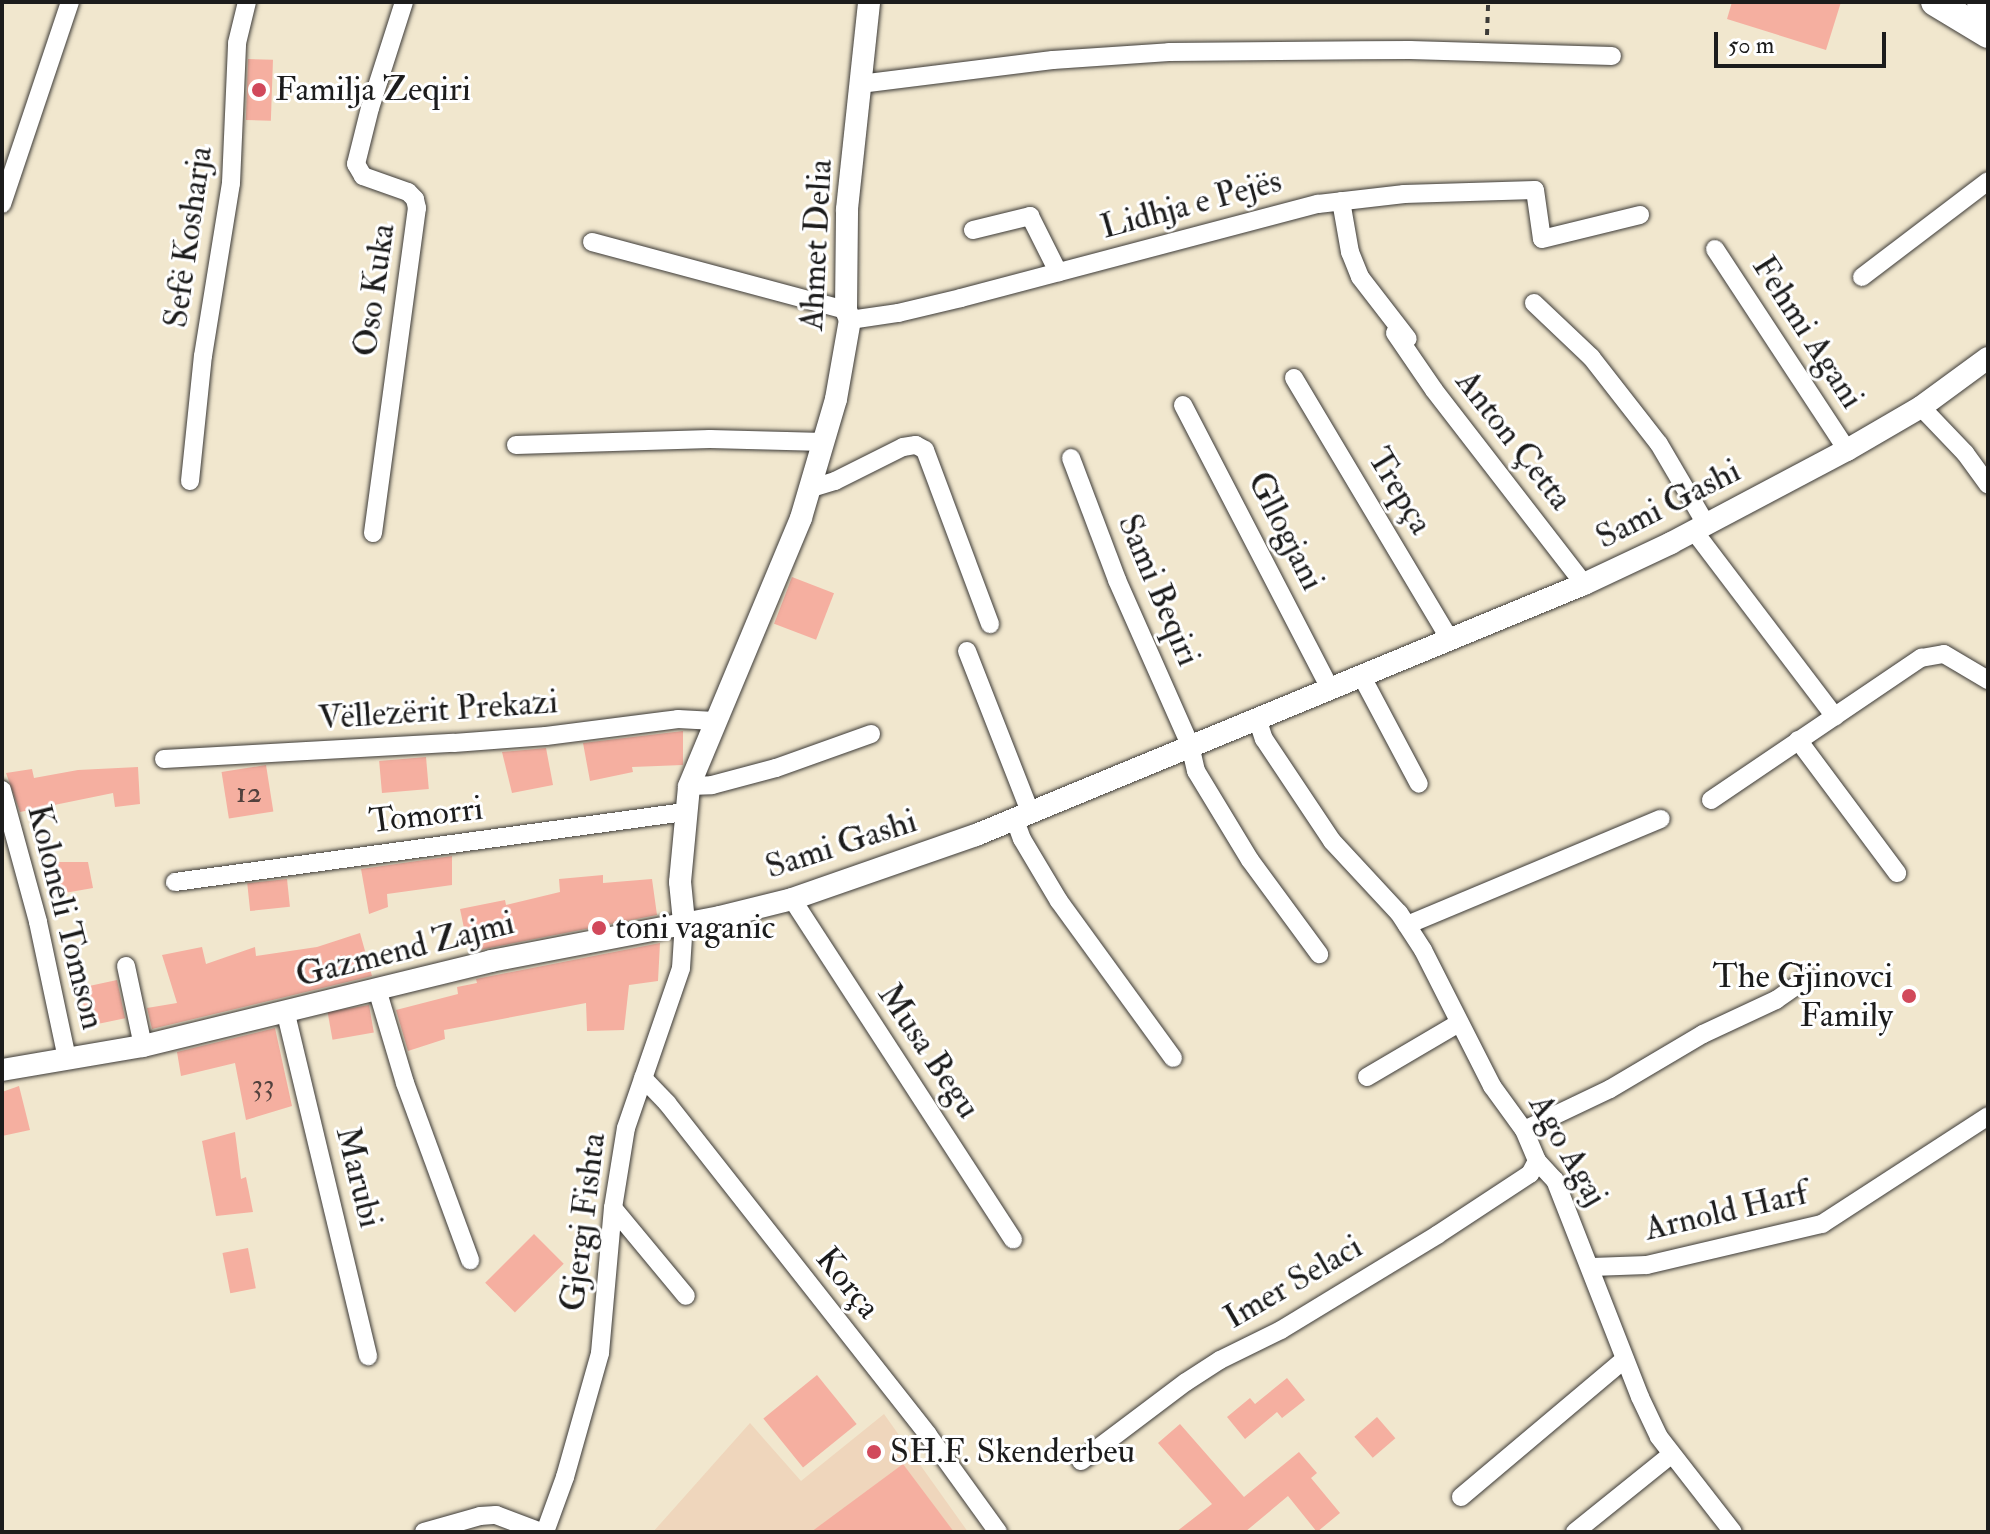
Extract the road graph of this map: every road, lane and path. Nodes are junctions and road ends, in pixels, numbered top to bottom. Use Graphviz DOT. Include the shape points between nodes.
graph roads {
  1 [pos="70,2"];
  2 [pos="247,2"];
  3 [pos="404,2"];
  4 [pos="869,2"];
  5 [pos="1488,2"];
  6 [pos="1935,2"];
  7 [pos="1981,2"];
  8 [pos="1988,22"];
  9 [pos="1988,34"];
  10 [pos="1487,53"];
  11 [pos="1612,56"];
  12 [pos="860,84"];
  13 [pos="1988,181"];
  14 [pos="1341,201"];
  15 [pos="2,204"];
  16 [pos="1640,215"];
  17 [pos="973,230"];
  18 [pos="592,242"];
  19 [pos="1715,249"];
  20 [pos="1058,272"];
  21 [pos="1862,277"];
  22 [pos="1534,303"];
  23 [pos="848,315"];
  24 [pos="1988,358"];
  25 [pos="1294,378"];
  26 [pos="1183,405"];
  27 [pos="1921,407"];
  28 [pos="824,442"];
  29 [pos="516,445"];
  30 [pos="1847,450"];
  31 [pos="1071,458"];
  32 [pos="190,481"];
  33 [pos="1988,485"];
  34 [pos="812,488"];
  35 [pos="1700,528"];
  36 [pos="373,533"];
  37 [pos="1584,584"];
  38 [pos="990,624"];
  39 [pos="1449,638"];
  40 [pos="967,651"];
  41 [pos="1361,675"];
  42 [pos="1988,680"];
  43 [pos="1330,688"];
  44 [pos="1835,717"];
  45 [pos="1257,718"];
  46 [pos="715,721"];
  47 [pos="871,734"];
  48 [pos="1798,740"];
  49 [pos="1190,745"];
  50 [pos="164,759"];
  51 [pos="1419,784"];
  52 [pos="689,786"];
  53 [pos="2,790"];
  54 [pos="1711,800"];
  55 [pos="685,812"];
  56 [pos="1022,816"];
  57 [pos="1661,819"];
  58 [pos="1897,873"];
  59 [pos="175,882"];
  60 [pos="792,899"];
  61 [pos="684,922"];
  62 [pos="1407,925"];
  63 [pos="1319,954"];
  64 [pos="126,966"];
  65 [pos="1808,978"];
  66 [pos="377,989"];
  67 [pos="286,1014"];
  68 [pos="1459,1023"];
  69 [pos="143,1046"];
  70 [pos="1173,1058"];
  71 [pos="67,1059"];
  72 [pos="2,1070"];
  73 [pos="1367,1077"];
  74 [pos="643,1078"];
  75 [pos="1988,1116"];
  76 [pos="1524,1130"];
  77 [pos="1537,1161"];
  78 [pos="613,1208"];
  79 [pos="1013,1239"];
  80 [pos="470,1260"];
  81 [pos="1592,1267"];
  82 [pos="686,1296"];
  83 [pos="368,1356"];
  84 [pos="1625,1359"];
  85 [pos="1672,1454"];
  86 [pos="1081,1461"];
  87 [pos="1461,1497"];
  88 [pos="424,1532"];
  89 [pos="543,1532"];
  90 [pos="998,1532"];
  91 [pos="1575,1532"];
  92 [pos="1733,1532"];
  1 -- 15 [label="street"];
  2 -- 32 [label="street, Sefë Kosharja" via="237,43 231,183 203,356"];
  3 -- 36 [label="street, Oso Kuka" via="356,164 363,176 408,192 417,208"];
  4 -- 12 [label="street, Ahmet Delia"];
  5 -- 10 [label="path"];
  6 -- 9 [label="main road"];
  7 -- 8 [label="main road"];
  10 -- 11 [label="street"];
  10 -- 12 [label="street" via="1169,52"];
  12 -- 23 [label="street, Ahmet Delia" via="847,209"];
  13 -- 21 [label="street"];
  14 -- 16 [label="street, Lidhja e Pejës" via="1535,190 1542,239"];
  14 -- 20 [label="street, Lidhja e Pejës"];
  14 -- 37 [label="street, Anton Çetta" via="1360,277 1461,427"];
  17 -- 20 [label="street" via="1030,216"];
  18 -- 23 [label="street"];
  19 -- 30 [label="street, Fehmi Agani"];
  20 -- 23 [label="street, Lidhja e Pejës" via="923,307"];
  22 -- 35 [label="street" via="1591,357 1659,444"];
  23 -- 28 [label="street, Ahmet Delia"];
  24 -- 27 [label="street, Sami Gashi"];
  25 -- 39 [label="street, Trepça"];
  26 -- 43 [label="street, Gllogjani"];
  27 -- 30 [label="street, Sami Gashi"];
  27 -- 33 [label="street"];
  28 -- 29 [label="street" via="710,439"];
  28 -- 34 [label="street, Ahmet Delia"];
  30 -- 35 [label="street, Sami Gashi"];
  31 -- 49 [label="street, Sami Beqiri" via="1117,580"];
  34 -- 38 [label="street" via="903,447 925,450"];
  34 -- 46 [label="street, Ahmet Delia"];
  35 -- 37 [label="street, Sami Gashi"];
  35 -- 44 [label="street"];
  37 -- 39 [label="street, Sami Gashi"];
  39 -- 41 [label="street, Sami Gashi"];
  40 -- 56 [label="street"];
  41 -- 43 [label="street, Sami Gashi"];
  41 -- 51 [label="street"];
  42 -- 44 [label="street" via="1944,654 1921,658"];
  43 -- 45 [label="street, Sami Gashi"];
  44 -- 48 [label="street"];
  45 -- 49 [label="street, Sami Gashi"];
  45 -- 62 [label="street, Ago Agaj" via="1264,739 1332,841"];
  46 -- 50 [label="street, Vëllezërit Prekazi" via="678,719 546,736"];
  46 -- 52 [label="street, Ahmet Delia"];
  47 -- 52 [label="street" via="776,768"];
  48 -- 54 [label="street"];
  48 -- 58 [label="street"];
  49 -- 56 [label="street, Sami Gashi"];
  49 -- 63 [label="street, Sami Beqiri" via="1196,771 1250,860"];
  52 -- 55 [label="street, Ahmet Delia"];
  53 -- 71 [label="street, Koloneli Tomson"];
  55 -- 59 [label="street, Tomorri"];
  55 -- 61 [label="street, Ahmet Delia" via="680,882"];
  56 -- 60 [label="street, Sami Gashi"];
  56 -- 70 [label="street" via="1022,839 1059,901"];
  57 -- 62 [label="street"];
  60 -- 61 [label="street, Sami Gashi"];
  60 -- 79 [label="street, Musa Begu"];
  61 -- 66 [label="street, Gazmend Zajmi"];
  61 -- 74 [label="street, Gjergj Fishta" via="681,968"];
  62 -- 68 [label="street, Ago Agaj"];
  64 -- 69 [label="street"];
  65 -- 76 [label="street" via="1610,1089"];
  66 -- 67 [label="street, Gazmend Zajmi"];
  66 -- 80 [label="street" via="405,1083"];
  67 -- 69 [label="street, Gazmend Zajmi"];
  67 -- 83 [label="street, Marubi"];
  68 -- 73 [label="street"];
  68 -- 76 [label="street, Ago Agaj" via="1492,1086"];
  69 -- 71 [label="street, Gazmend Zajmi"];
  71 -- 72 [label="street, Gazmend Zajmi"];
  74 -- 78 [label="street, Gjergj Fishta" via="626,1128"];
  74 -- 90 [label="street, Korça" via="928,1435"];
  75 -- 81 [label="street, Arnold Harf" via="1822,1224 1647,1265"];
  76 -- 77 [label="street, Ago Agaj"];
  77 -- 81 [label="street, Ago Agaj" via="1555,1180"];
  77 -- 86 [label="street, Imer Selaci" via="1530,1174 1437,1235 1186,1382"];
  78 -- 82 [label="street"];
  78 -- 89 [label="street, Gjergj Fishta" via="600,1353 569,1464"];
  81 -- 84 [label="street, Ago Agaj"];
  84 -- 85 [label="street, Ago Agaj" via="1659,1437"];
  84 -- 87 [label="street"];
  85 -- 91 [label="street"];
  85 -- 92 [label="street, Ago Agaj"];
  88 -- 89 [label="street" via="496,1515"];
}
